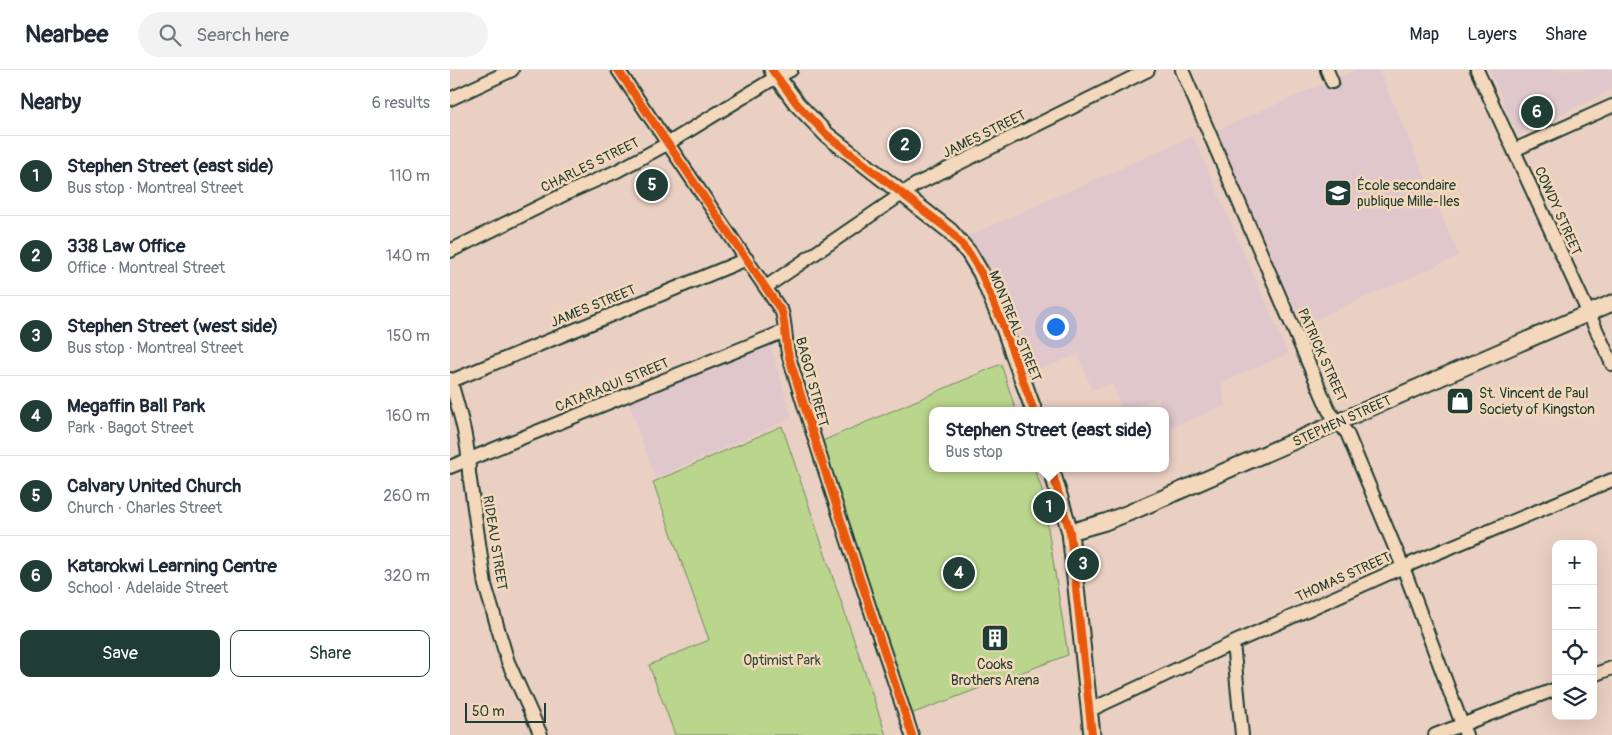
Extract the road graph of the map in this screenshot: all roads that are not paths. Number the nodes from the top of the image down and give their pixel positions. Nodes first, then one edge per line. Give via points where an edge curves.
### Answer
1 (512, 70) edge
2 (618, 70) edge
3 (1148, 70) edge
4 (1182, 70) edge
5 (1326, 70) edge
6 (1477, 70) edge
7 (780, 72) edge
8 (1332, 82) dead end
9 (450, 99) edge
10 (1612, 106) edge
11 (668, 144) junction
12 (1514, 150) junction
13 (903, 193) junction
14 (450, 250) edge
15 (746, 258) junction
16 (766, 287) junction
17 (1612, 303) edge
18 (1588, 313) junction
19 (785, 331) junction
20 (1612, 364) edge
21 (450, 380) edge
22 (1033, 407) edge
23 (1339, 422) junction
24 (469, 459) junction
25 (450, 467) edge
26 (1052, 472) edge
27 (1612, 480) edge
28 (1070, 532) junction
29 (1403, 567) junction
30 (1232, 643) junction
31 (1612, 668) edge
32 (1597, 674) edge
33 (1552, 691) edge
34 (1090, 710) junction
35 (1464, 730) edge
36 (540, 735) edge
37 (912, 735) edge
38 (1092, 735) edge
39 (1242, 735) edge
40 (1435, 735) edge

1 - 9 street
2 - 11 street, BAGOT STREET
3 - 13 street, JAMES STREET
4 - 23 street, PATRICK STREET via 1329,411
5 - 8 street
6 - 12 street, COWDY STREET
7 - 11 street, CHARLES STREET
7 - 13 main road, MONTREAL STREET via 797,104 827,135
10 - 12 street
11 - 14 street, CHARLES STREET
11 - 15 street, BAGOT STREET
12 - 18 street, COWDY STREET
13 - 16 street, JAMES STREET
13 - 22 main road, MONTREAL STREET via 950,231 977,266
15 - 16 street, BAGOT STREET
15 - 21 street, JAMES STREET
16 - 19 street, BAGOT STREET via 782,312
17 - 18 main road, STEPHEN STREET
18 - 20 street, COWDY STREET
18 - 23 main road, STEPHEN STREET
19 - 24 street, CATARAQUI STREET
19 - 37 street, BAGOT STREET via 788,353 836,510
21 - 24 street, RIDEAU STREET
23 - 28 main road, STEPHEN STREET via 1131,512
23 - 29 street, PATRICK STREET via 1348,433
24 - 25 street, CATARAQUI STREET
24 - 36 street, RIDEAU STREET via 485,585 508,662
26 - 28 main road
27 - 29 street, THOMAS STREET
28 - 34 main road
29 - 30 street, THOMAS STREET
29 - 35 street, PATRICK STREET
30 - 34 street, THOMAS STREET
30 - 39 street
31 - 32 street
33 - 35 street
34 - 38 main road
35 - 40 street

